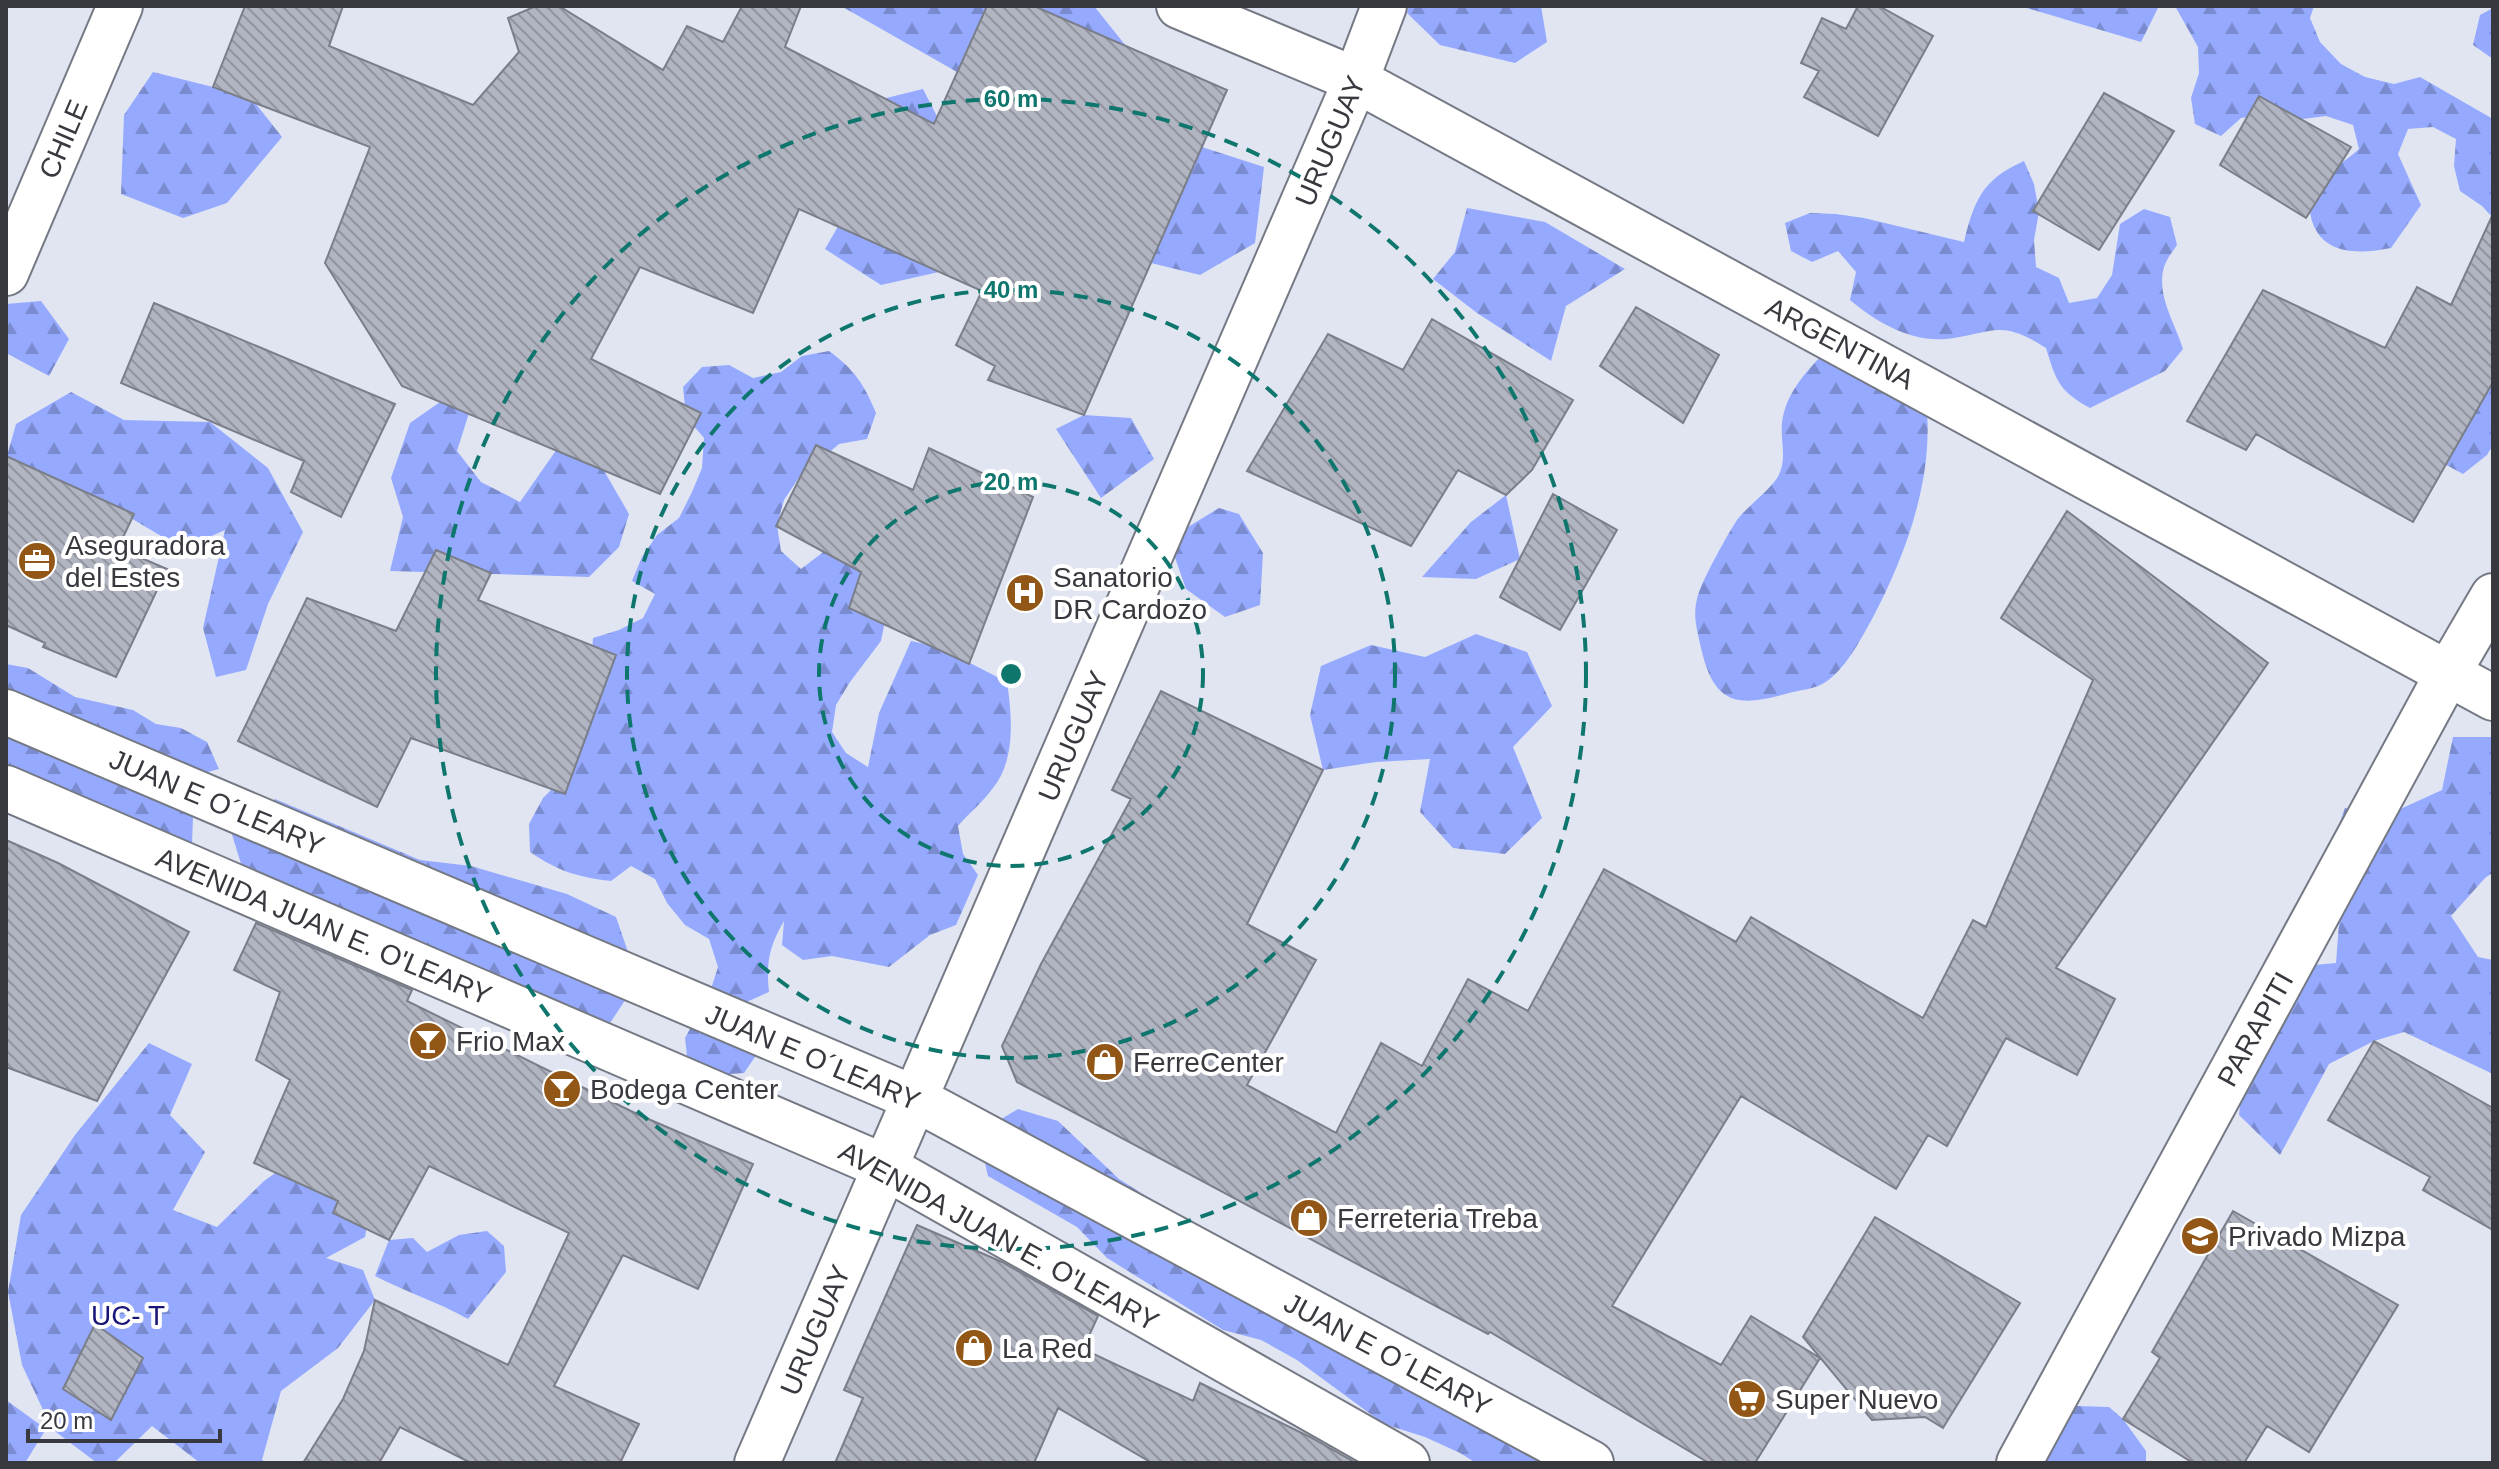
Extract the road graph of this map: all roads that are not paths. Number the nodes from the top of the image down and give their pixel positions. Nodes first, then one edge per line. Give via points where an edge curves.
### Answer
1 (120, 6) edge
2 (1179, 6) edge
3 (1384, 6) edge
4 (1356, 80) junction
5 (6, 273) edge
6 (2493, 596) edge
7 (2448, 673) junction
8 (2493, 698) edge
9 (6, 712) edge
10 (6, 788) edge
11 (916, 1099) junction
12 (885, 1167) junction
13 (2031, 1458) edge
14 (757, 1463) edge
15 (1407, 1463) edge
16 (1591, 1463) edge

1 - 5 street, CHILE
2 - 4 street, ARGENTINA
3 - 4 street, URUGUAY
4 - 7 street, ARGENTINA
4 - 11 street, URUGUAY
6 - 7 street, PARAPITI
7 - 8 street, ARGENTINA
7 - 13 street, PARAPITI
9 - 11 street, JUAN E O´LEARY
10 - 12 street, AVENIDA JUAN E. O'LEARY
11 - 12 street, URUGUAY
11 - 16 street, JUAN E O´LEARY
12 - 14 street, URUGUAY
12 - 15 street, AVENIDA JUAN E. O'LEARY

